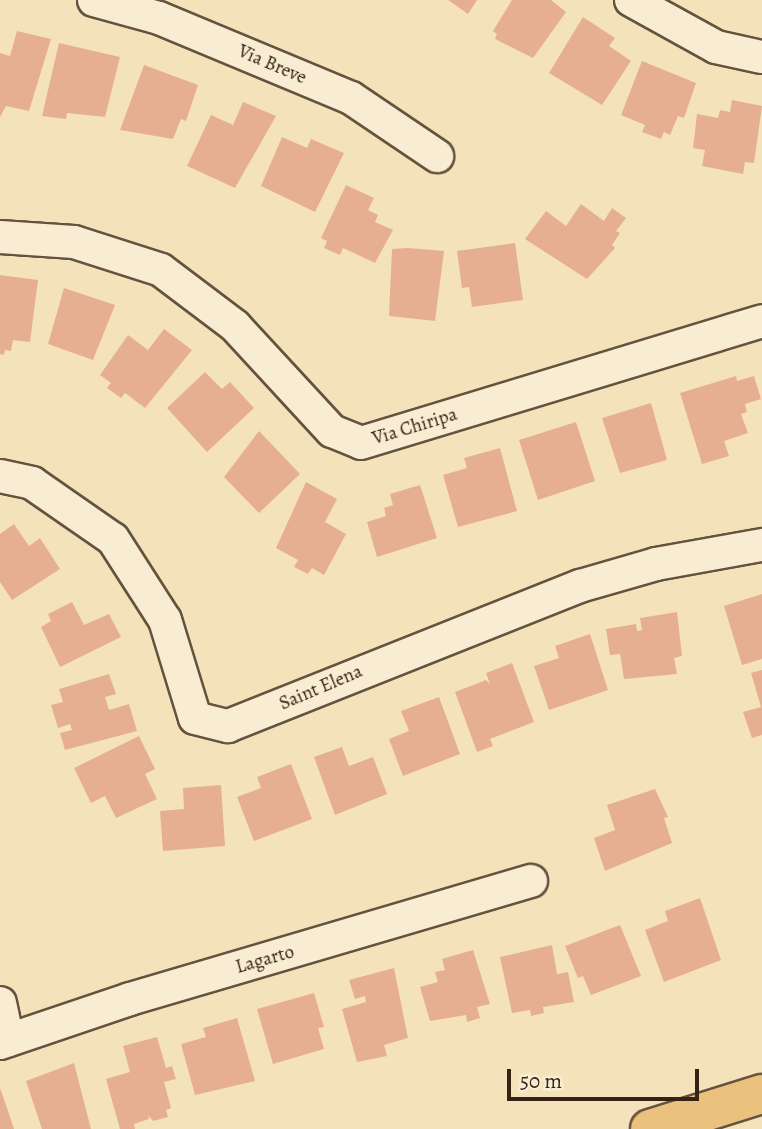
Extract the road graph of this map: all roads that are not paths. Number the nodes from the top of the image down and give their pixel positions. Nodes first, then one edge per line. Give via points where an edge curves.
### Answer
1 (94, 0) edge
2 (631, 0) edge
3 (762, 57) edge
4 (437, 156) dead end
5 (0, 237) edge
6 (762, 321) edge
7 (0, 476) edge
8 (762, 545) edge
9 (531, 881) dead end
10 (0, 1003) edge
11 (4, 1042) edge
12 (762, 1094) edge
13 (650, 1129) edge

1 - 4 street, Via Breve via 159,18 351,98
2 - 3 street via 716,47
5 - 6 street, Via Chiripa via 74,242 161,270 235,326 332,431 361,443
7 - 8 street, Saint Elena via 32,483 113,539 165,620 195,718 228,726 580,586 656,564
9 - 11 street, Lagarto via 130,999
10 - 11 street
12 - 13 main road

